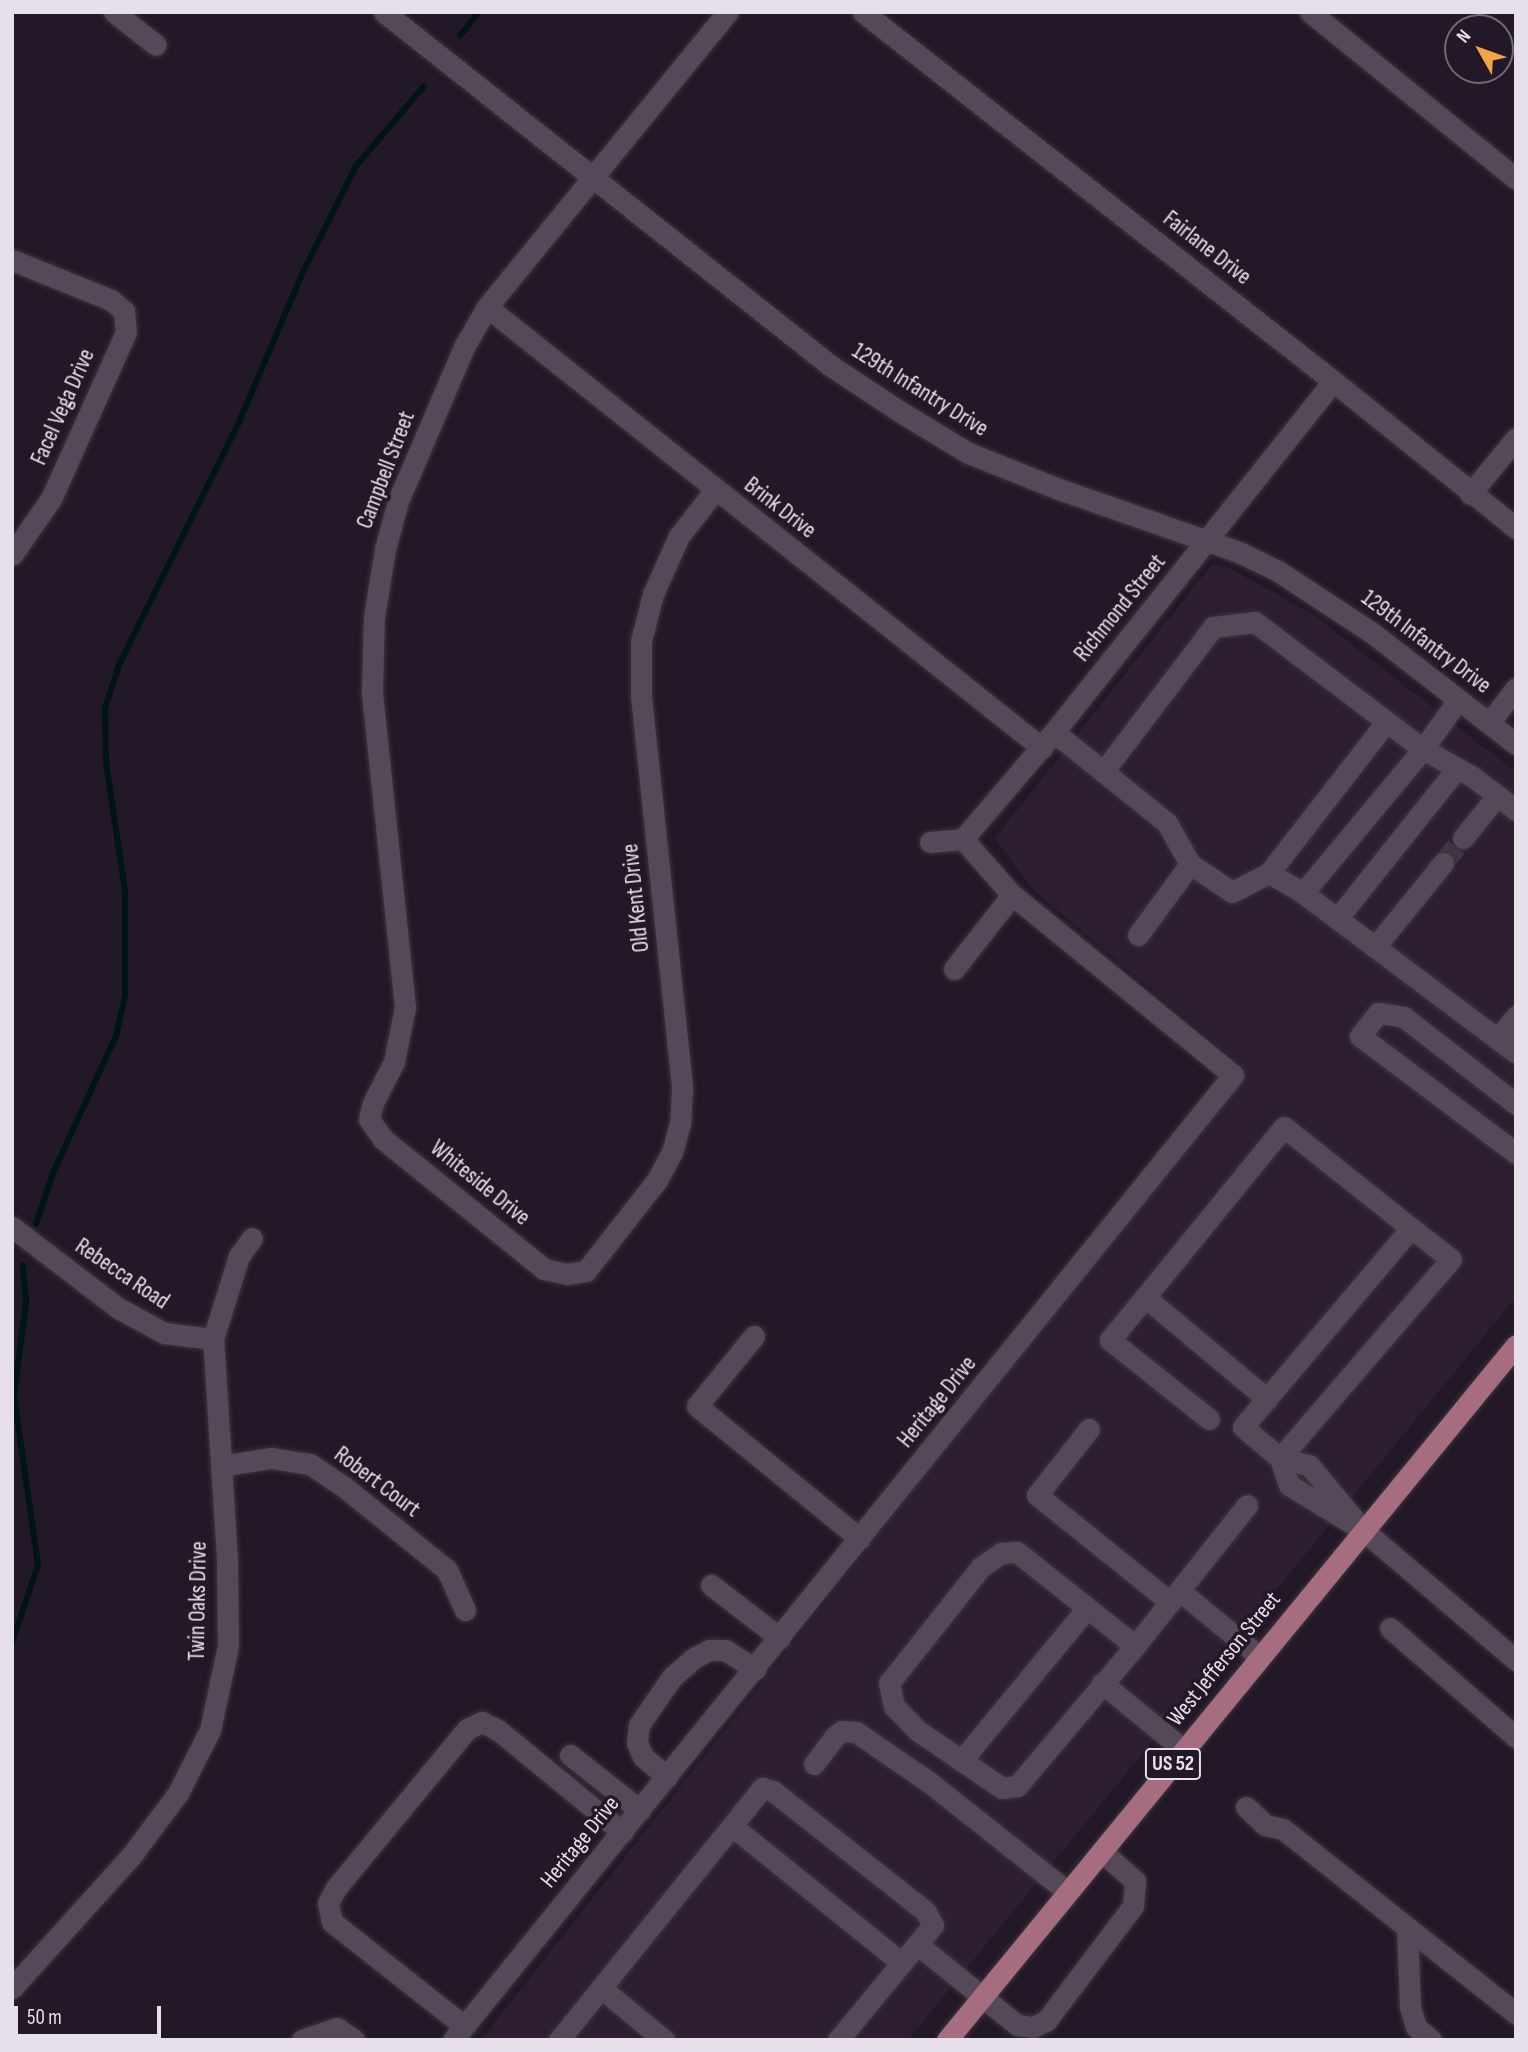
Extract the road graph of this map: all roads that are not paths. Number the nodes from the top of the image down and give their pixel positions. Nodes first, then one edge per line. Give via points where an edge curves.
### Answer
1 (114, 12) edge
2 (384, 12) edge
3 (728, 12) edge
4 (863, 12) edge
5 (1310, 12) edge
6 (156, 45) dead end
7 (593, 177) junction
8 (1516, 179) edge
9 (12, 260) edge
10 (487, 307) junction
11 (1333, 381) junction
12 (1516, 439) edge
13 (715, 490) junction
14 (1470, 494) junction
15 (1516, 528) edge
16 (1207, 541) junction
17 (12, 555) edge
18 (1516, 688) edge
19 (1458, 700) junction
20 (1387, 722) junction
21 (1489, 723) junction
22 (1048, 740) junction
23 (1516, 744) edge
24 (1423, 749) junction
25 (1457, 768) junction
26 (1103, 772) junction
27 (1497, 796) junction
28 (1516, 810) edge
29 (962, 838) junction
30 (1463, 838) tunnel mouth
31 (930, 842) dead end
32 (1443, 863) tunnel mouth
33 (1190, 864) junction
34 (1269, 873) junction
35 (1303, 893) junction
36 (1012, 895) junction
37 (1337, 919) junction
38 (1139, 935) dead end
39 (1375, 947) junction
40 (954, 969) dead end
41 (1516, 1016) edge
42 (1497, 1039) junction
43 (1516, 1053) edge
44 (1516, 1104) edge
45 (369, 1119) joint
46 (1516, 1153) edge
47 (12, 1227) edge
48 (1411, 1228) junction
49 (253, 1238) dead end
50 (567, 1274) joint
51 (1145, 1297) junction
52 (754, 1336) dead end
53 (213, 1339) junction
54 (1516, 1345) edge
55 (1267, 1399) junction
56 (1209, 1419) dead end
57 (1088, 1429) dead end
58 (1280, 1458) junction
59 (221, 1466) junction
60 (1247, 1506) dead end
61 (1363, 1530) junction
62 (860, 1539) junction
63 (711, 1585) dead end
64 (1175, 1596) junction
65 (1087, 1608) junction
66 (466, 1610) dead end
67 (1390, 1628) dead end
68 (780, 1638) junction
69 (1135, 1646) junction
70 (1260, 1657) junction
71 (1516, 1660) edge
72 (755, 1669) junction
73 (1102, 1683) junction
74 (1516, 1737) edge
75 (1184, 1750) junction
76 (570, 1755) dead end
77 (961, 1761) junction
78 (814, 1764) dead end
79 (667, 1777) junction
80 (1246, 1807) dead end
81 (640, 1810) junction
82 (732, 1826) junction
83 (622, 1832) junction
84 (1101, 1851) junction
85 (1068, 1892) junction
86 (1407, 1928) junction
87 (917, 1944) junction
88 (902, 1963) junction
89 (601, 1988) junction
90 (12, 1989) edge
91 (982, 1997) junction
92 (1516, 2014) edge
93 (459, 2033) edge
94 (302, 2040) edge
95 (354, 2040) edge
96 (559, 2040) edge
97 (664, 2040) edge
98 (838, 2040) edge
99 (947, 2040) edge
100 (1431, 2040) edge

1 - 6 street
2 - 7 street, 129th Infantry Drive
3 - 7 street, Campbell Street
4 - 11 street, Fairlane Drive
5 - 8 street
7 - 10 street, Campbell Street
7 - 16 street, 129th Infantry Drive via 831,366 968,453
9 - 17 street, Facel Vega Drive via 111,300 124,311 126,332 52,497
10 - 13 street, Brink Drive
10 - 45 street, Campbell Street via 464,347 398,500 374,617 372,692 405,1007 394,1062
11 - 14 street, Fairlane Drive
11 - 16 street, Richmond Street
12 - 14 street
13 - 22 street, Brink Drive
13 - 50 street, Old Kent Drive via 679,536 653,594 640,641 641,696 682,1089 680,1123 657,1180 586,1271
14 - 15 street, Fairlane Drive
16 - 19 street, 129th Infantry Drive via 1278,571 1325,599
16 - 22 street, Richmond Street
18 - 21 street
19 - 21 street, 129th Infantry Drive
19 - 24 street
20 - 24 street
20 - 26 street via 1255,622 1213,627
20 - 34 street
21 - 23 street, 129th Infantry Drive
22 - 26 street, Brink Drive
22 - 29 street, Richmond Street
24 - 25 street
24 - 35 street
25 - 27 street
25 - 37 street
26 - 33 street, Brink Drive via 1167,823
27 - 28 street
27 - 30 street
29 - 31 street
29 - 36 street, Heritage Drive
32 - 39 street
33 - 34 street via 1232,891
33 - 38 street
34 - 35 street
35 - 37 street
36 - 40 street
36 - 62 street, Heritage Drive via 1233,1075
37 - 39 street
39 - 42 street
41 - 42 street
42 - 43 street
44 - 46 street via 1404,1017 1378,1013 1360,1036
45 - 50 street, Whiteside Drive via 383,1139 544,1269
47 - 53 street, Rebecca Road via 118,1308 164,1333
48 - 51 street via 1284,1127
48 - 55 street
48 - 58 street via 1451,1259
49 - 53 street, Twin Oaks Drive via 239,1256
51 - 55 street
51 - 56 street via 1110,1340
52 - 62 street via 698,1406
53 - 59 street, Twin Oaks Drive
54 - 61 main road, West Jefferson Street / US 52
55 - 58 street via 1243,1427
57 - 64 street via 1037,1494
58 - 61 street via 1289,1485
59 - 66 street, Robert Court via 271,1458 310,1464 447,1570
59 - 90 street, Twin Oaks Drive via 228,1646 210,1730 178,1793 139,1845
60 - 64 street
61 - 70 main road, West Jefferson Street / US 52
61 - 71 street
62 - 68 street, Heritage Drive
63 - 68 street
64 - 69 street
64 - 70 street
65 - 69 street
65 - 77 street
65 - 77 street via 1017,1552 1002,1553 981,1567 889,1683 894,1706 917,1730
67 - 74 street
68 - 72 street, Heritage Drive
69 - 73 street
70 - 75 main road, West Jefferson Street / US 52
72 - 79 street, Heritage Drive
72 - 79 street via 725,1650 709,1650 672,1677 639,1725 637,1743 643,1757
73 - 75 street
73 - 77 street via 1017,1786 1002,1788
75 - 84 main road, West Jefferson Street / US 52
76 - 81 street
78 - 85 street via 834,1737 842,1731 856,1732 929,1782
79 - 81 street, Heritage Drive
80 - 86 street via 1265,1825 1283,1829
81 - 83 street, Heritage Drive
82 - 87 street via 762,1788 774,1791 926,1912 933,1925
82 - 88 street
82 - 89 street
83 - 93 street, Heritage Drive
83 - 93 street via 498,1730 482,1722 467,1729 336,1888 328,1903 332,1922
84 - 85 main road, West Jefferson Street / US 52
84 - 91 street via 1135,1881 1133,1906 1046,2021 1033,2027 1017,2025
85 - 91 main road, West Jefferson Street / US 52
86 - 92 street
86 - 100 street via 1409,2007 1416,2028
87 - 88 street
87 - 91 street
88 - 98 street
89 - 96 street
89 - 97 street
91 - 99 main road, West Jefferson Street / US 52
94 - 95 street via 337,2028

